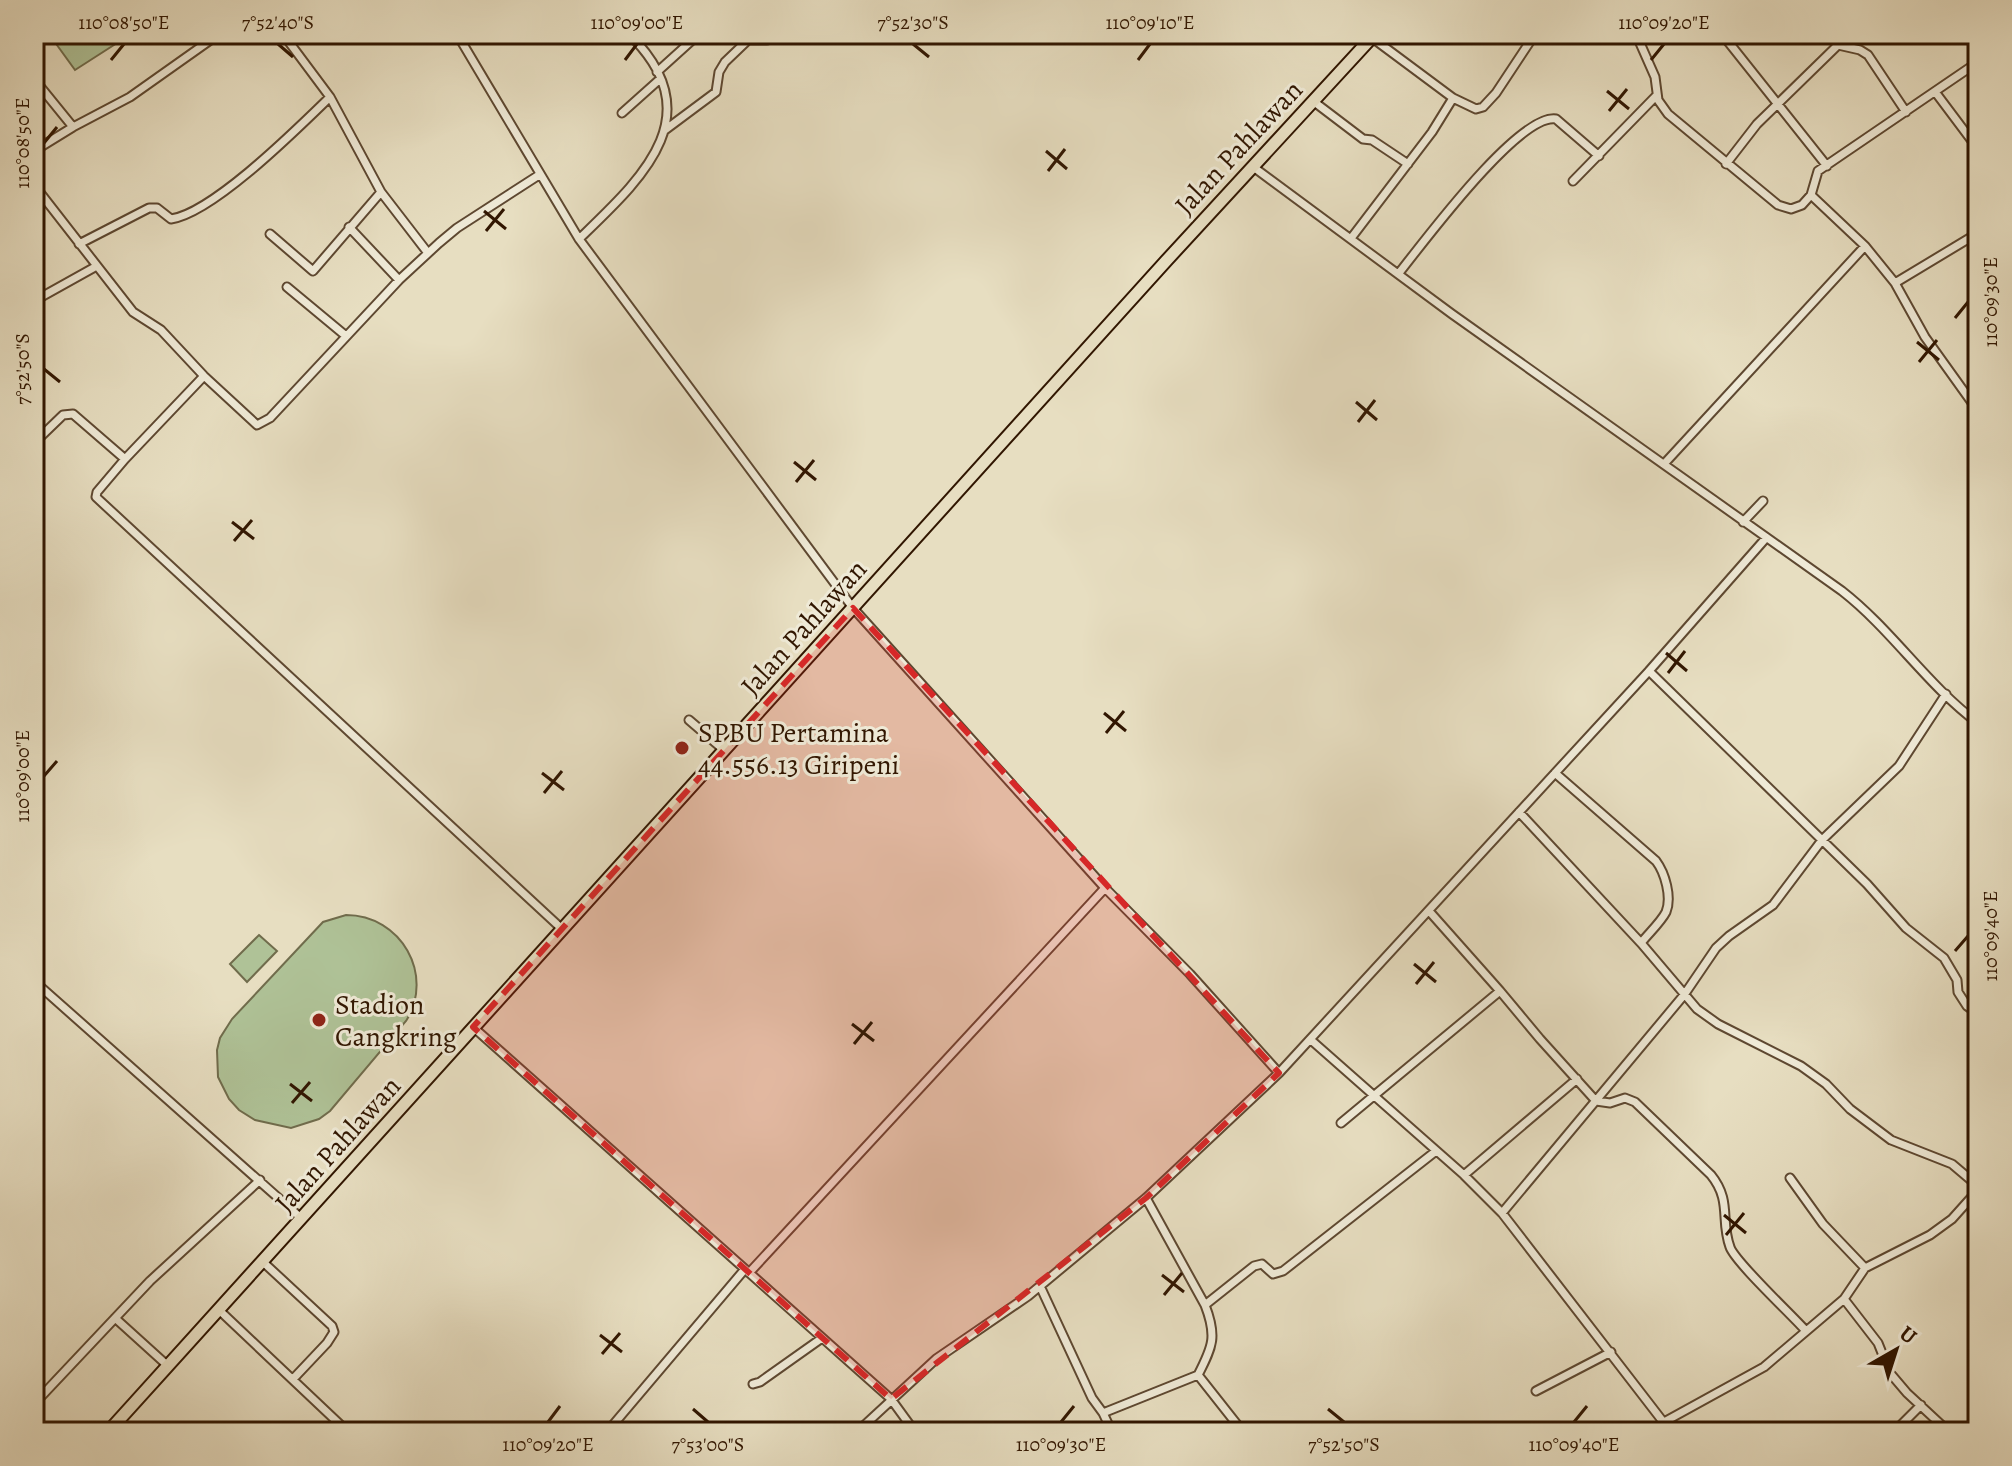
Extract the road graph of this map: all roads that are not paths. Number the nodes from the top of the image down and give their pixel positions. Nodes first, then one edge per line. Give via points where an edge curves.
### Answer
1 (219, 34) edge
2 (457, 34) edge
3 (629, 34) edge
4 (699, 34) edge
5 (773, 34) edge
6 (1535, 34) edge
7 (1636, 34) edge
8 (1722, 34) edge
9 (1829, 34) edge
10 (286, 35) edge
11 (1371, 35) edge
12 (756, 36) edge
13 (1838, 45) junction
14 (1978, 62) edge
15 (659, 75) junction
16 (34, 79) edge
17 (1936, 93) junction
18 (1657, 95) junction
19 (330, 97) junction
20 (1453, 98) junction
21 (1313, 101) junction
22 (1778, 104) junction
23 (1906, 112) junction
24 (622, 113) dead end
25 (73, 127) junction
26 (665, 130) junction
27 (1978, 149) edge
28 (34, 151) edge
29 (1599, 156) junction
30 (1408, 164) junction
31 (1726, 164) junction
32 (1252, 166) junction
33 (1827, 166) junction
34 (539, 175) junction
35 (1573, 181) dead end
36 (34, 185) edge
37 (381, 192) junction
38 (1811, 195) junction
39 (349, 227) junction
40 (1978, 233) edge
41 (270, 234) dead end
42 (1352, 237) junction
43 (579, 239) junction
44 (79, 244) junction
45 (1865, 246) junction
46 (428, 253) junction
47 (95, 267) junction
48 (1399, 273) junction
49 (399, 280) junction
50 (1895, 283) junction
51 (287, 287) dead end
52 (34, 301) edge
53 (346, 336) junction
54 (204, 376) junction
55 (1978, 411) edge
56 (34, 443) edge
57 (125, 459) junction
58 (1664, 464) junction
59 (1763, 501) dead end
60 (1743, 522) junction
61 (1766, 538) junction
62 (853, 608) junction
63 (1649, 671) junction
64 (1946, 694) junction
65 (689, 720) dead end
66 (1978, 723) edge
67 (724, 750) junction
68 (1555, 773) junction
69 (1519, 812) junction
70 (1822, 840) junction
71 (1105, 888) junction
72 (1429, 911) junction
73 (562, 929) junction
74 (1641, 943) junction
75 (34, 981) edge
76 (1500, 991) junction
77 (1684, 995) junction
78 (1978, 1014) edge
79 (473, 1027) junction
80 (1311, 1040) junction
81 (1279, 1073) junction
82 (1577, 1079) junction
83 (1372, 1096) junction
84 (1596, 1101) junction
85 (1341, 1123) dead end
86 (1436, 1151) junction
87 (1464, 1175) junction
88 (1790, 1178) dead end
89 (260, 1180) junction
90 (1978, 1188) edge
91 (1146, 1198) junction
92 (1502, 1213) junction
93 (301, 1218) junction
94 (263, 1262) junction
95 (1865, 1268) junction
96 (747, 1271) junction
97 (1040, 1286) junction
98 (1844, 1299) junction
99 (1205, 1305) junction
100 (219, 1310) junction
101 (115, 1318) junction
102 (1806, 1331) junction
103 (822, 1338) junction
104 (1611, 1352) junction
105 (168, 1366) junction
106 (1198, 1375) junction
107 (293, 1379) junction
108 (753, 1384) dead end
109 (1536, 1391) dead end
110 (891, 1399) junction
111 (34, 1404) edge
112 (1921, 1405) junction
113 (1103, 1413) junction
114 (1664, 1422) junction
115 (108, 1432) edge
116 (348, 1432) edge
117 (607, 1432) edge
118 (857, 1432) edge
119 (915, 1432) edge
120 (1112, 1432) edge
121 (1243, 1432) edge
122 (1650, 1432) edge
123 (1671, 1432) edge
124 (1894, 1432) edge
125 (1949, 1432) edge

1 - 25 street via 130,97
2 - 34 street
3 - 15 street
4 - 15 street
5 - 12 street via 767,40
6 - 20 street via 1483,107
7 - 18 street
8 - 22 street
9 - 13 street
10 - 19 street
11 - 20 street
11 - 21 main road, Jalan Pahlawan
12 - 26 street via 725,62 716,92
13 - 22 street
13 - 23 street via 1868,55
14 - 17 street
15 - 24 street
15 - 26 street
16 - 25 street
17 - 23 street
17 - 27 street
18 - 29 street
18 - 31 street via 1668,114
19 - 37 street
19 - 44 street via 207,203 171,219 149,208
20 - 30 street
21 - 30 street via 1363,139
21 - 32 main road, Jalan Pahlawan
22 - 31 street
22 - 33 street
23 - 33 street
25 - 28 street
26 - 43 street via 647,169
29 - 35 street
29 - 48 street via 1548,118 1485,167
30 - 42 street
31 - 38 street via 1785,209 1796,209
32 - 42 street
32 - 62 main road, Jalan Pahlawan
33 - 38 street via 1817,175
34 - 43 street
34 - 46 street
36 - 44 street
37 - 39 street
37 - 46 street
38 - 45 street
39 - 41 street via 313,271
39 - 49 street
40 - 50 street
42 - 48 street
43 - 62 street
44 - 47 street
45 - 50 street
45 - 58 street
46 - 49 street
47 - 52 street
47 - 54 street via 133,312 161,330
48 - 58 street
49 - 53 street
50 - 55 street via 1925,337
51 - 53 street
53 - 54 street via 261,425 252,423
54 - 57 street
56 - 57 street via 63,415 73,414
57 - 73 street via 97,492 102,505
58 - 60 street
59 - 60 street
60 - 61 street
61 - 63 street
61 - 64 street via 1863,607
62 - 67 main road, Jalan Pahlawan
62 - 71 street
63 - 68 street
63 - 70 street
64 - 66 street
64 - 70 street via 1899,766
65 - 67 street
67 - 73 main road, Jalan Pahlawan
68 - 69 street
68 - 74 street via 1664,871 1666,911
69 - 72 street
69 - 74 street
70 - 77 street via 1773,905 1716,948
70 - 78 street via 1906,928 1944,958 1958,992
71 - 81 street
71 - 96 street
72 - 76 street
72 - 80 street
73 - 79 main road, Jalan Pahlawan
74 - 77 street
75 - 89 street
76 - 82 street
76 - 83 street
77 - 84 street
77 - 90 street via 1718,1024 1814,1075 1891,1140 1952,1164
79 - 93 main road, Jalan Pahlawan
79 - 96 street
80 - 81 street
80 - 83 street
81 - 91 street
82 - 84 street
82 - 87 street
83 - 85 street
83 - 86 street
84 - 92 street
84 - 102 street via 1635,1102 1711,1175 1722,1191 1731,1250
86 - 87 street
86 - 99 street via 1283,1271 1273,1274 1262,1264 1254,1266
87 - 92 street
88 - 95 street via 1823,1224
89 - 93 street
89 - 101 street
90 - 95 street via 1930,1235
91 - 97 street
91 - 99 street
92 - 104 street
93 - 94 main road, Jalan Pahlawan
94 - 100 main road, Jalan Pahlawan
94 - 107 street via 334,1332
95 - 98 street
96 - 103 street
96 - 117 street
97 - 110 street via 936,1359
97 - 113 street
98 - 102 street
98 - 112 street via 1878,1343 1890,1373
99 - 106 street via 1213,1344
100 - 105 main road, Jalan Pahlawan
100 - 107 street
101 - 105 street
101 - 111 street
102 - 114 street via 1764,1367
103 - 108 street
103 - 110 street
104 - 109 street
104 - 114 street
105 - 115 main road, Jalan Pahlawan
106 - 113 street
106 - 121 street
107 - 116 street
110 - 118 street
110 - 119 street
112 - 124 street
112 - 125 street
113 - 120 street
114 - 122 street
114 - 123 street

